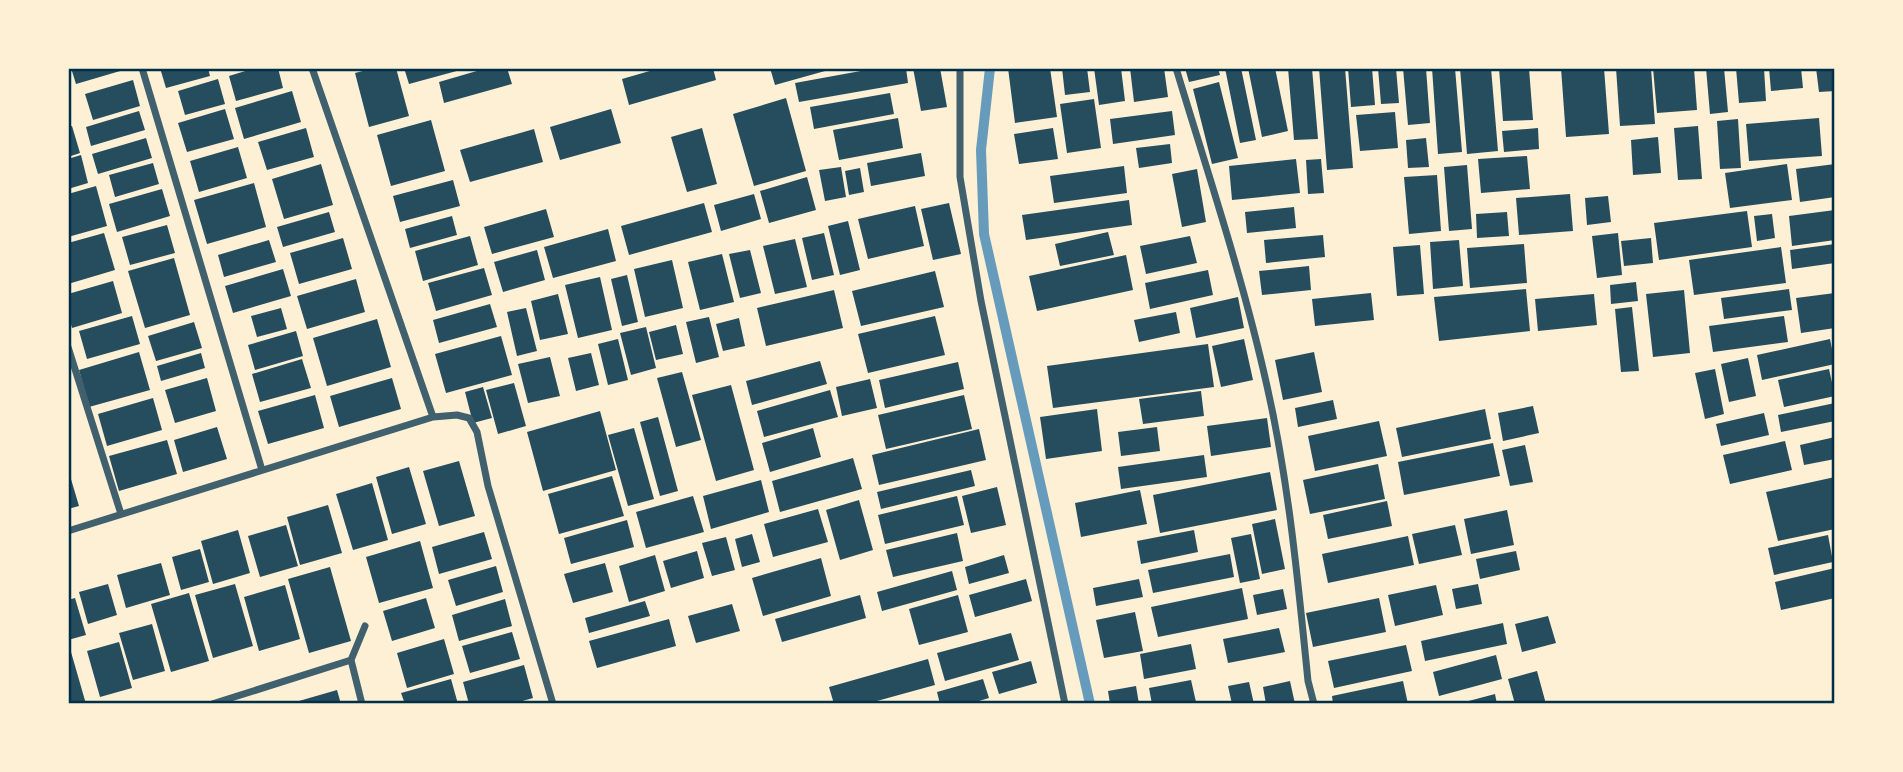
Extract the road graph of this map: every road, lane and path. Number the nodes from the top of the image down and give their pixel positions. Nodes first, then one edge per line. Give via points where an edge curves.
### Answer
1 (142, 68) edge
2 (312, 68) edge
3 (960, 68) edge
4 (1176, 68) edge
5 (68, 348) edge
6 (433, 417) junction
7 (262, 470) junction
8 (121, 514) junction
9 (68, 531) edge
10 (365, 626) dead end
11 (351, 660) junction
12 (212, 704) edge
13 (362, 704) edge
14 (554, 704) edge
15 (1065, 704) edge
16 (1314, 704) edge

1 - 7 street
2 - 6 street
3 - 15 street via 961,177 979,289
4 - 16 street via 1267,385 1287,487
5 - 8 street
6 - 7 street
6 - 14 street via 469,418 477,432 488,486
7 - 8 street
8 - 9 street
10 - 11 street
11 - 12 street
11 - 13 street

